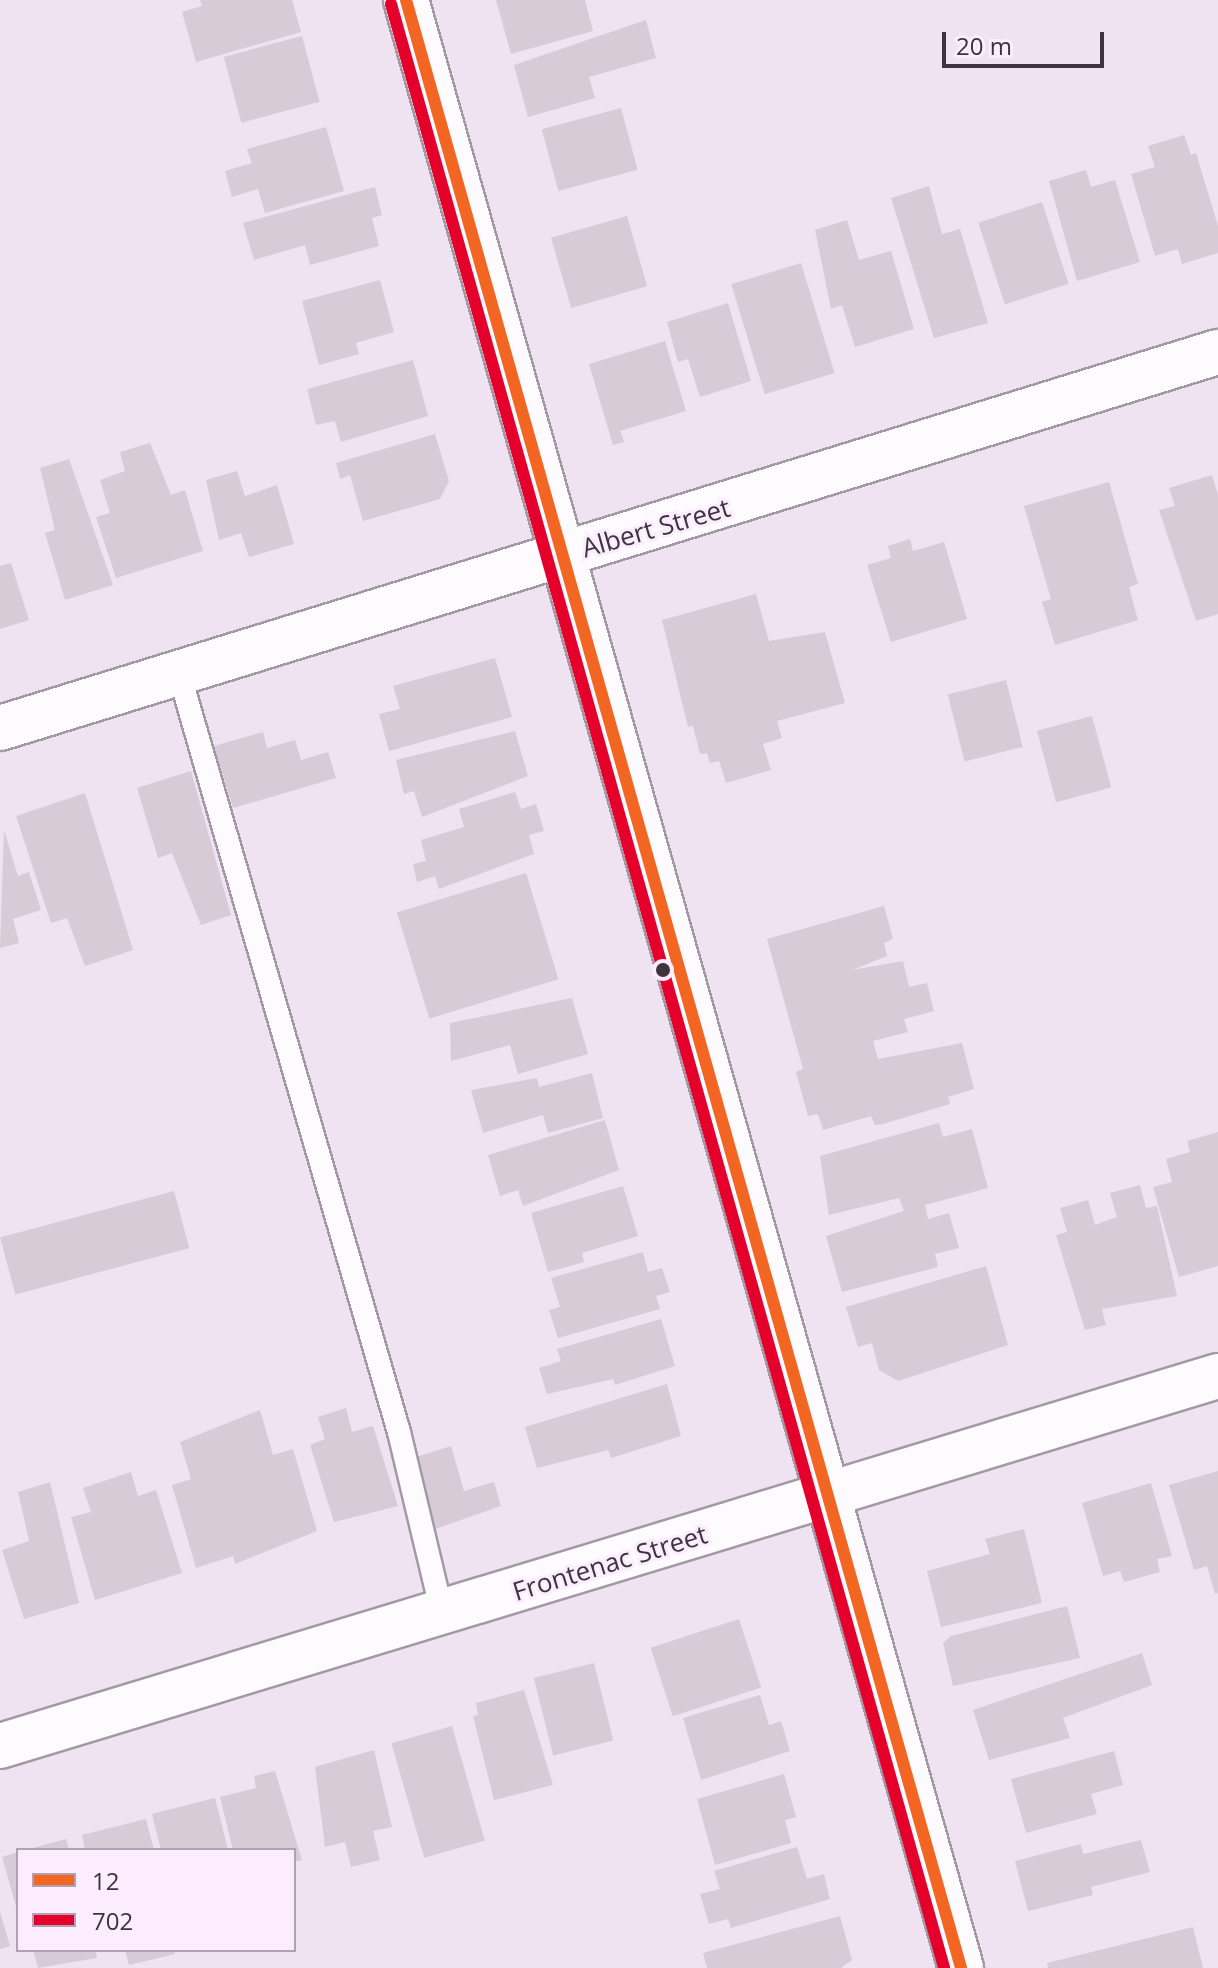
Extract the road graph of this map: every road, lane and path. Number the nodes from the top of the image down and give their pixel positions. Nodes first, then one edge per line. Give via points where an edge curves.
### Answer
1 (406, 0) edge
2 (1218, 352) edge
3 (563, 555) junction
4 (179, 673) junction
5 (0, 728) edge
6 (1218, 1376) edge
7 (827, 1497) junction
8 (442, 1613) junction
9 (0, 1746) edge
10 (961, 1968) edge

1 - 3 street
2 - 3 street, Albert Street
3 - 4 street, Albert Street
3 - 7 street
4 - 5 street, Albert Street
4 - 8 lane via 399,1432
6 - 7 street, Frontenac Street
7 - 8 street, Frontenac Street
7 - 10 street
8 - 9 street, Frontenac Street

